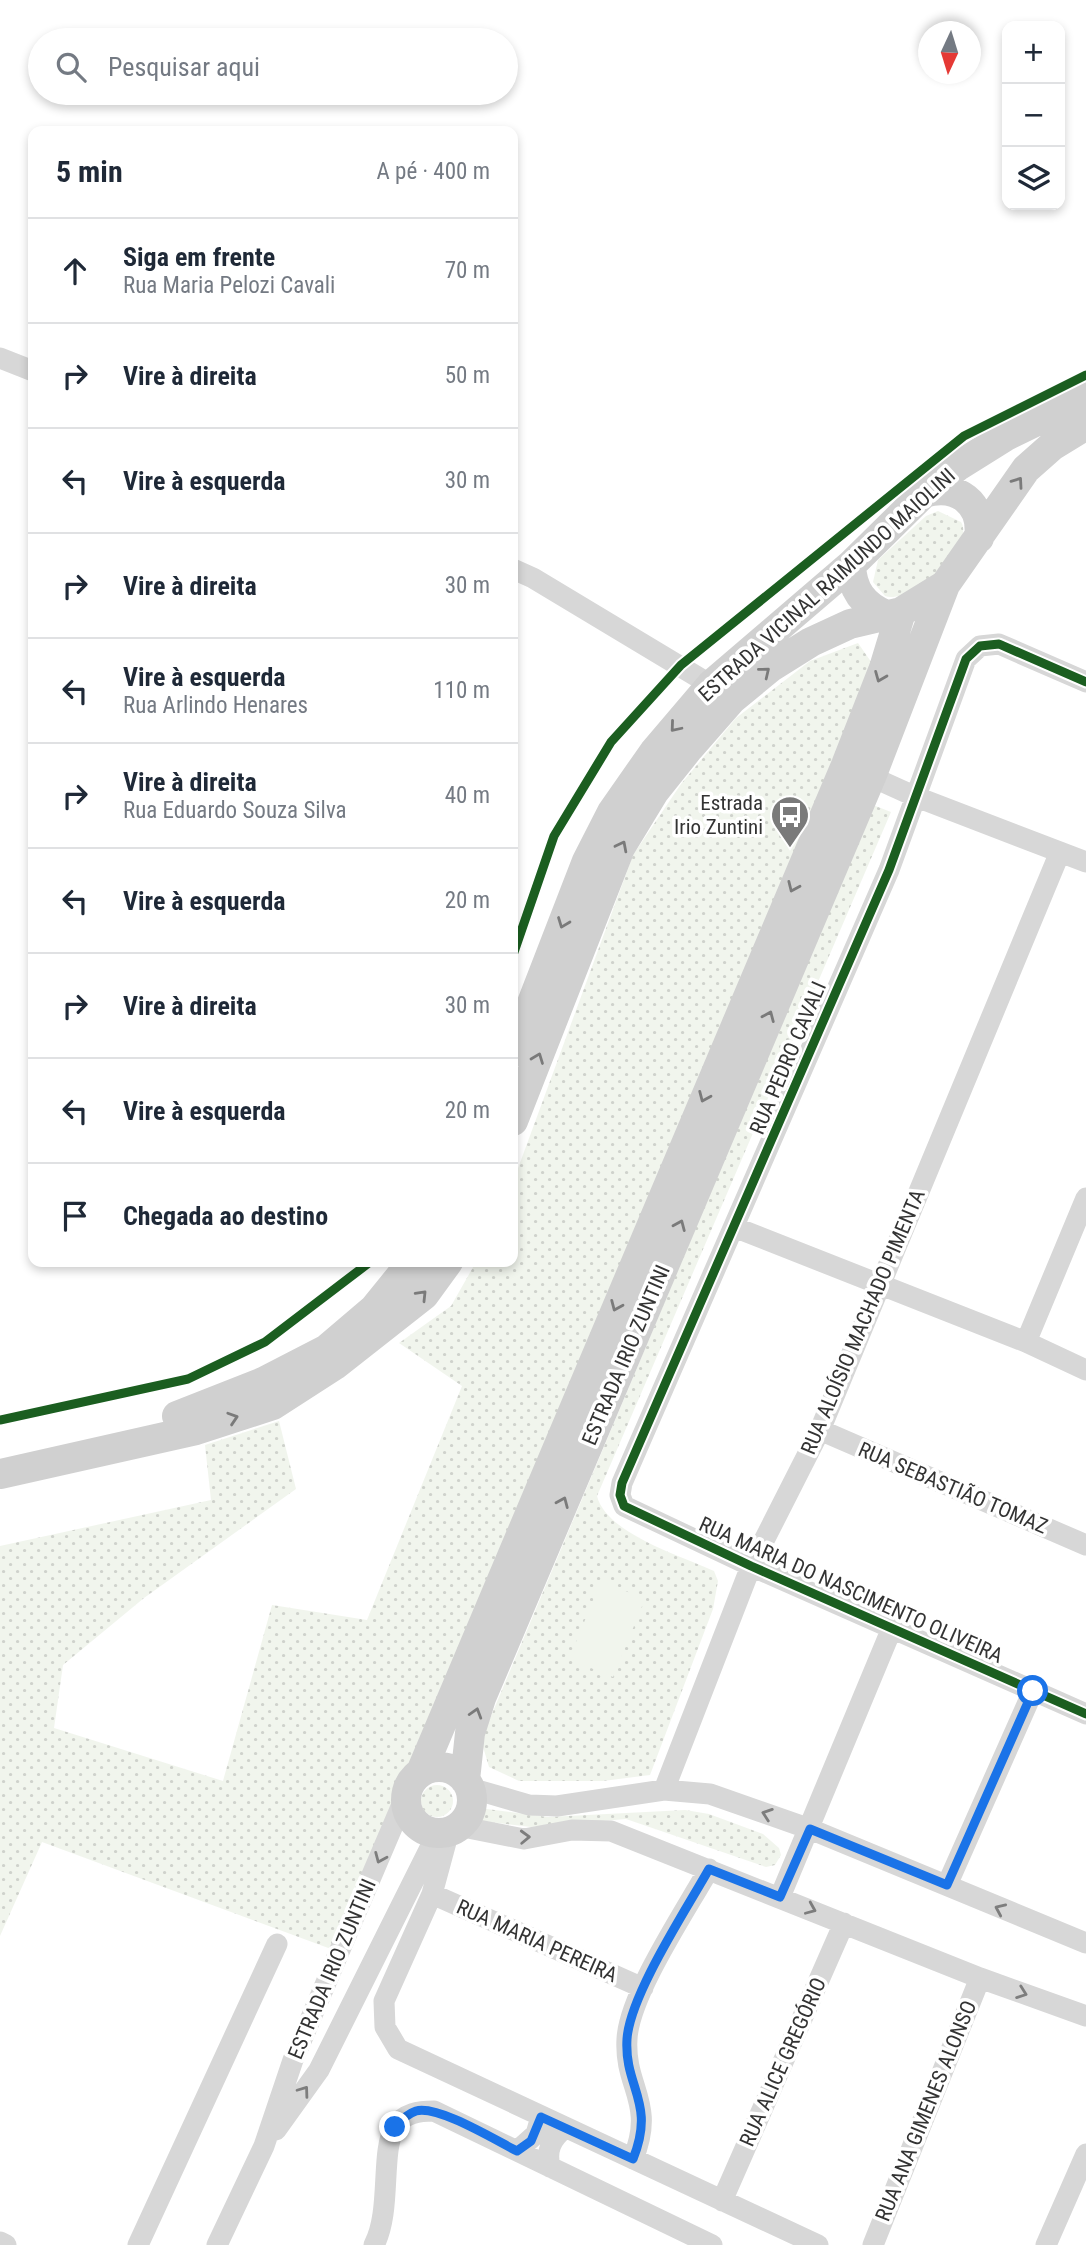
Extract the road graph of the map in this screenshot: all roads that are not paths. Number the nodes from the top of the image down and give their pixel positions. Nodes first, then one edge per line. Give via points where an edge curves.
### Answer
1 (0, 358) edge
2 (28, 370) edge
3 (1086, 397) edge
4 (1086, 425) edge
5 (924, 493) junction
6 (979, 538) junction
7 (851, 565) junction
8 (518, 571) edge
9 (945, 585) junction
10 (893, 613) junction
11 (1086, 682) edge
12 (711, 685) junction
13 (859, 771) junction
14 (914, 796) junction
15 (1060, 852) junction
16 (1086, 862) edge
17 (518, 1039) edge
18 (518, 1108) edge
19 (1085, 1201) edge
20 (734, 1227) junction
21 (408, 1267) edge
22 (444, 1267) edge
23 (880, 1285) junction
24 (1026, 1342) junction
25 (1086, 1370) edge
26 (820, 1430) junction
27 (0, 1454) edge
28 (0, 1474) edge
29 (622, 1483) joint
30 (1086, 1545) edge
31 (751, 1566) junction
32 (892, 1628) junction
33 (1033, 1691) junction
34 (1086, 1714) edge
35 (414, 1784) junction
36 (468, 1784) junction
37 (664, 1790) junction
38 (810, 1829) junction
39 (449, 1830) junction
40 (709, 1869) junction
41 (947, 1885) junction
42 (432, 1895) junction
43 (780, 1897) junction
44 (844, 1923) junction
45 (1086, 1943) edge
46 (277, 1944) dead end
47 (980, 1978) junction
48 (643, 1988) junction
49 (1086, 2016) edge
50 (541, 2117) junction
51 (565, 2128) junction
52 (264, 2146) junction
53 (517, 2151) junction
54 (1086, 2154) edge
55 (633, 2159) junction
56 (550, 2167) junction
57 (722, 2200) junction
58 (0, 2242) edge
59 (6, 2245) edge
60 (138, 2245) edge
61 (217, 2245) edge
62 (374, 2245) edge
63 (710, 2245) edge
64 (818, 2245) edge
65 (873, 2245) edge
66 (1046, 2245) edge

1 - 2 street
3 - 5 main road, ESTRADA VICINAL RAIMUNDO MAIOLINI via 1006,436
6 -> 4 main road via 1026,469
5 - 6 main road via 949,490 971,502 978,513
5 - 7 main road, ESTRADA VICINAL RAIMUNDO MAIOLINI
6 - 9 main road
7 - 10 main road via 863,601
7 - 12 main road, ESTRADA VICINAL RAIMUNDO MAIOLINI
8 - 12 street
9 - 10 main road, ESTRADA VICINAL RAIMUNDO MAIOLINI
9 - 13 main road, ESTRADA IRIO ZUNTINI
10 -> 13 main road, ESTRADA IRIO ZUNTINI
18 -> 10 main road, ESTRADA VICINAL RAIMUNDO MAIOLINI via 620,848 654,792 731,700 771,667 850,624
11 - 14 street, RUA PEDRO CAVALI via 1004,645 980,646 966,659
12 -> 17 main road, ESTRADA VICINAL RAIMUNDO MAIOLINI via 654,752 612,812 587,861
13 - 14 street
13 -> 35 main road, ESTRADA IRIO ZUNTINI
36 -> 13 main road, ESTRADA IRIO ZUNTINI via 470,1733 481,1698
14 - 15 street
14 - 20 street, RUA PEDRO CAVALI via 889,870
15 - 16 street
15 - 23 street, RUA ALOÍSIO MACHADO PIMENTA
19 - 24 street
20 - 23 street
20 - 29 street, RUA PEDRO CAVALI
21 - 27 main road via 374,1309 327,1349 263,1382 183,1415
28 -> 22 main road via 196,1430 273,1405 424,1295
23 - 24 street
23 - 26 street, RUA ALOÍSIO MACHADO PIMENTA
24 - 25 street
26 - 30 street, RUA SEBASTIÃO TOMAZ
26 - 31 street, RUA ALOÍSIO MACHADO PIMENTA
29 - 31 street, RUA MARIA DO NASCIMENTO OLIVEIRA via 624,1506
31 - 32 street, RUA MARIA DO NASCIMENTO OLIVEIRA
31 - 37 street, RUA ALOÍSIO MACHADO PIMENTA
32 - 33 street, RUA MARIA DO NASCIMENTO OLIVEIRA
32 - 38 street
33 - 34 street, RUA MARIA DO NASCIMENTO OLIVEIRA
33 - 41 street
35 - 36 main road via 430,1768 449,1768
35 - 39 main road via 411,1816 427,1830
35 -> 52 street, ESTRADA IRIO ZUNTINI via 293,2060
36 - 37 street via 529,1805 557,1806
36 - 39 main road via 471,1809
38 -> 37 street via 710,1794
38 - 41 street
38 - 43 street
39 -> 40 street via 524,1839 572,1829 611,1831
39 - 42 street
52 -> 39 street, ESTRADA IRIO ZUNTINI via 319,2070
40 - 43 street
40 - 48 street
45 -> 41 street
42 - 48 street, RUA MARIA PEREIRA
42 - 50 street via 387,1993 385,2027 405,2054
43 -> 44 street
44 - 47 street
44 - 57 street, RUA ALICE GREGÓRIO
46 - 60 street
47 -> 49 street
47 - 65 street, RUA ANA GIMENES ALONSO
48 - 55 street via 632,2012 627,2041 642,2114
50 - 51 street
50 - 53 street via 531,2141
51 - 55 street
51 - 56 street via 552,2140
52 - 61 street, ESTRADA IRIO ZUNTINI
53 - 56 street
53 - 62 street via 433,2111 418,2110 405,2116 395,2127 390,2144 385,2204
54 - 66 street
55 - 57 street
56 - 63 street
57 - 64 street
58 - 59 street

